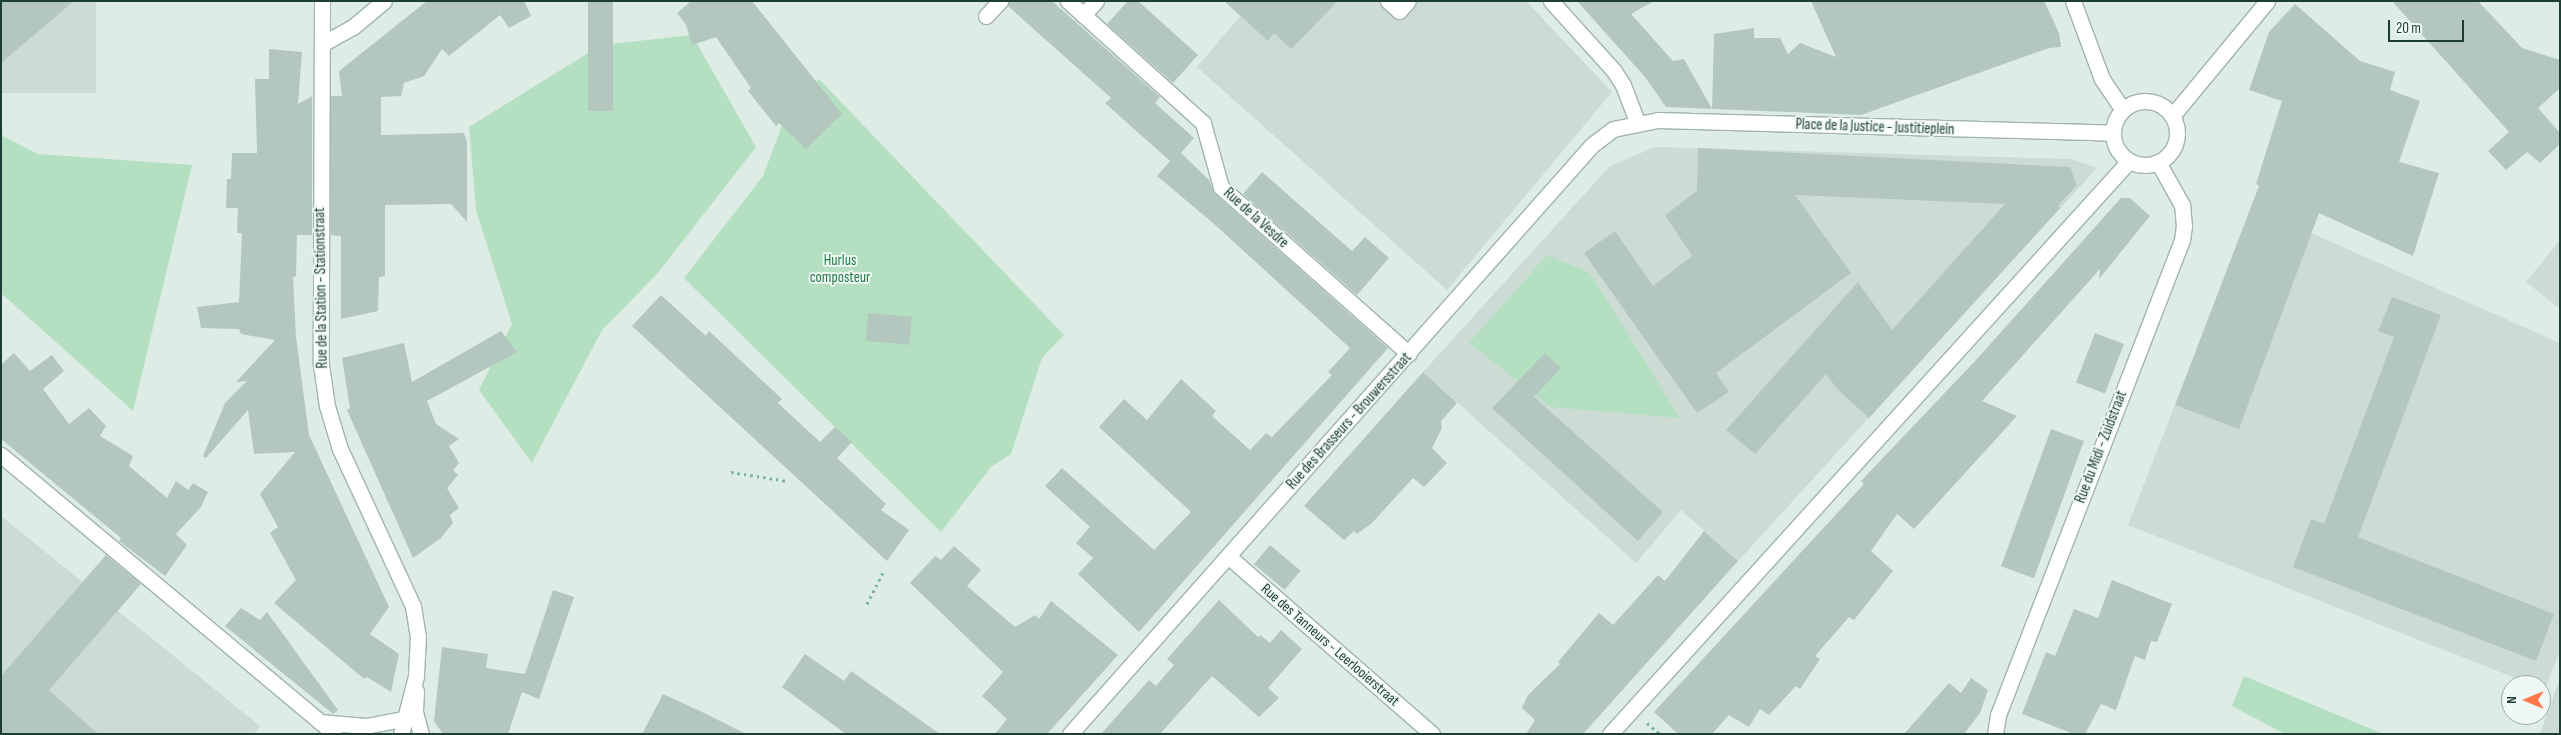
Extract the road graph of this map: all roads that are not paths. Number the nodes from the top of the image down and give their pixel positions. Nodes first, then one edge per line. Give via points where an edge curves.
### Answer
1 (322, 1) edge
2 (384, 1) edge
3 (1000, 1) edge
4 (1068, 1) edge
5 (1096, 1) edge
6 (1388, 1) edge
7 (1408, 1) edge
8 (1552, 1) edge
9 (2073, 1) edge
10 (2267, 1) edge
11 (1083, 15) junction
12 (986, 16) dead end
13 (322, 44) junction
14 (2123, 110) junction
15 (2172, 116) junction
16 (1637, 122) junction
17 (2113, 133) junction
18 (2129, 161) junction
19 (2158, 162) junction
20 (1409, 354) junction
21 (1, 455) edge
22 (1228, 556) junction
23 (416, 676) junction
24 (320, 722) junction
25 (402, 726) edge
26 (335, 734) edge
27 (422, 734) edge
28 (1070, 734) edge
29 (1432, 734) edge
30 (1610, 734) edge
31 (1995, 734) edge

1 - 13 street, Rue de la Station - Stationstraat
2 - 13 street via 353,27
3 - 12 street
4 - 11 street, Rue de la Vesdre
5 - 11 street
6 - 7 street via 1399,10
8 - 16 street via 1624,85
9 - 14 street via 2102,79
10 - 15 street
11 - 20 street, Rue de la Vesdre via 1203,123 1221,187
13 - 23 street, Rue de la Station - Stationstraat via 320,333 323,384 340,449 413,606 418,636
14 - 15 street via 2140,102 2152,102
14 - 17 street via 2115,120
15 - 19 street via 2177,131 2175,142 2171,152
16 - 17 street, Place de la Justice - Justitieplein
16 - 20 street, Rue des Brasseurs - Brouwersstraat via 1612,129 1592,145
17 - 18 street via 2115,146
18 - 19 street via 2147,165
18 - 30 street
19 - 31 street, Rue du Midi - Zuidstraat via 2182,205 2182,240 1998,715
20 - 22 street, Rue des Brasseurs - Brouwersstraat
21 - 24 street
22 - 28 street, Rue des Brasseurs - Brouwersstraat
22 - 29 street, Rue des Tanneurs - Leerlooierstraat
23 - 25 street, Rue de la Station - Stationstraat
23 - 27 street via 415,712
24 - 25 street
24 - 26 street

